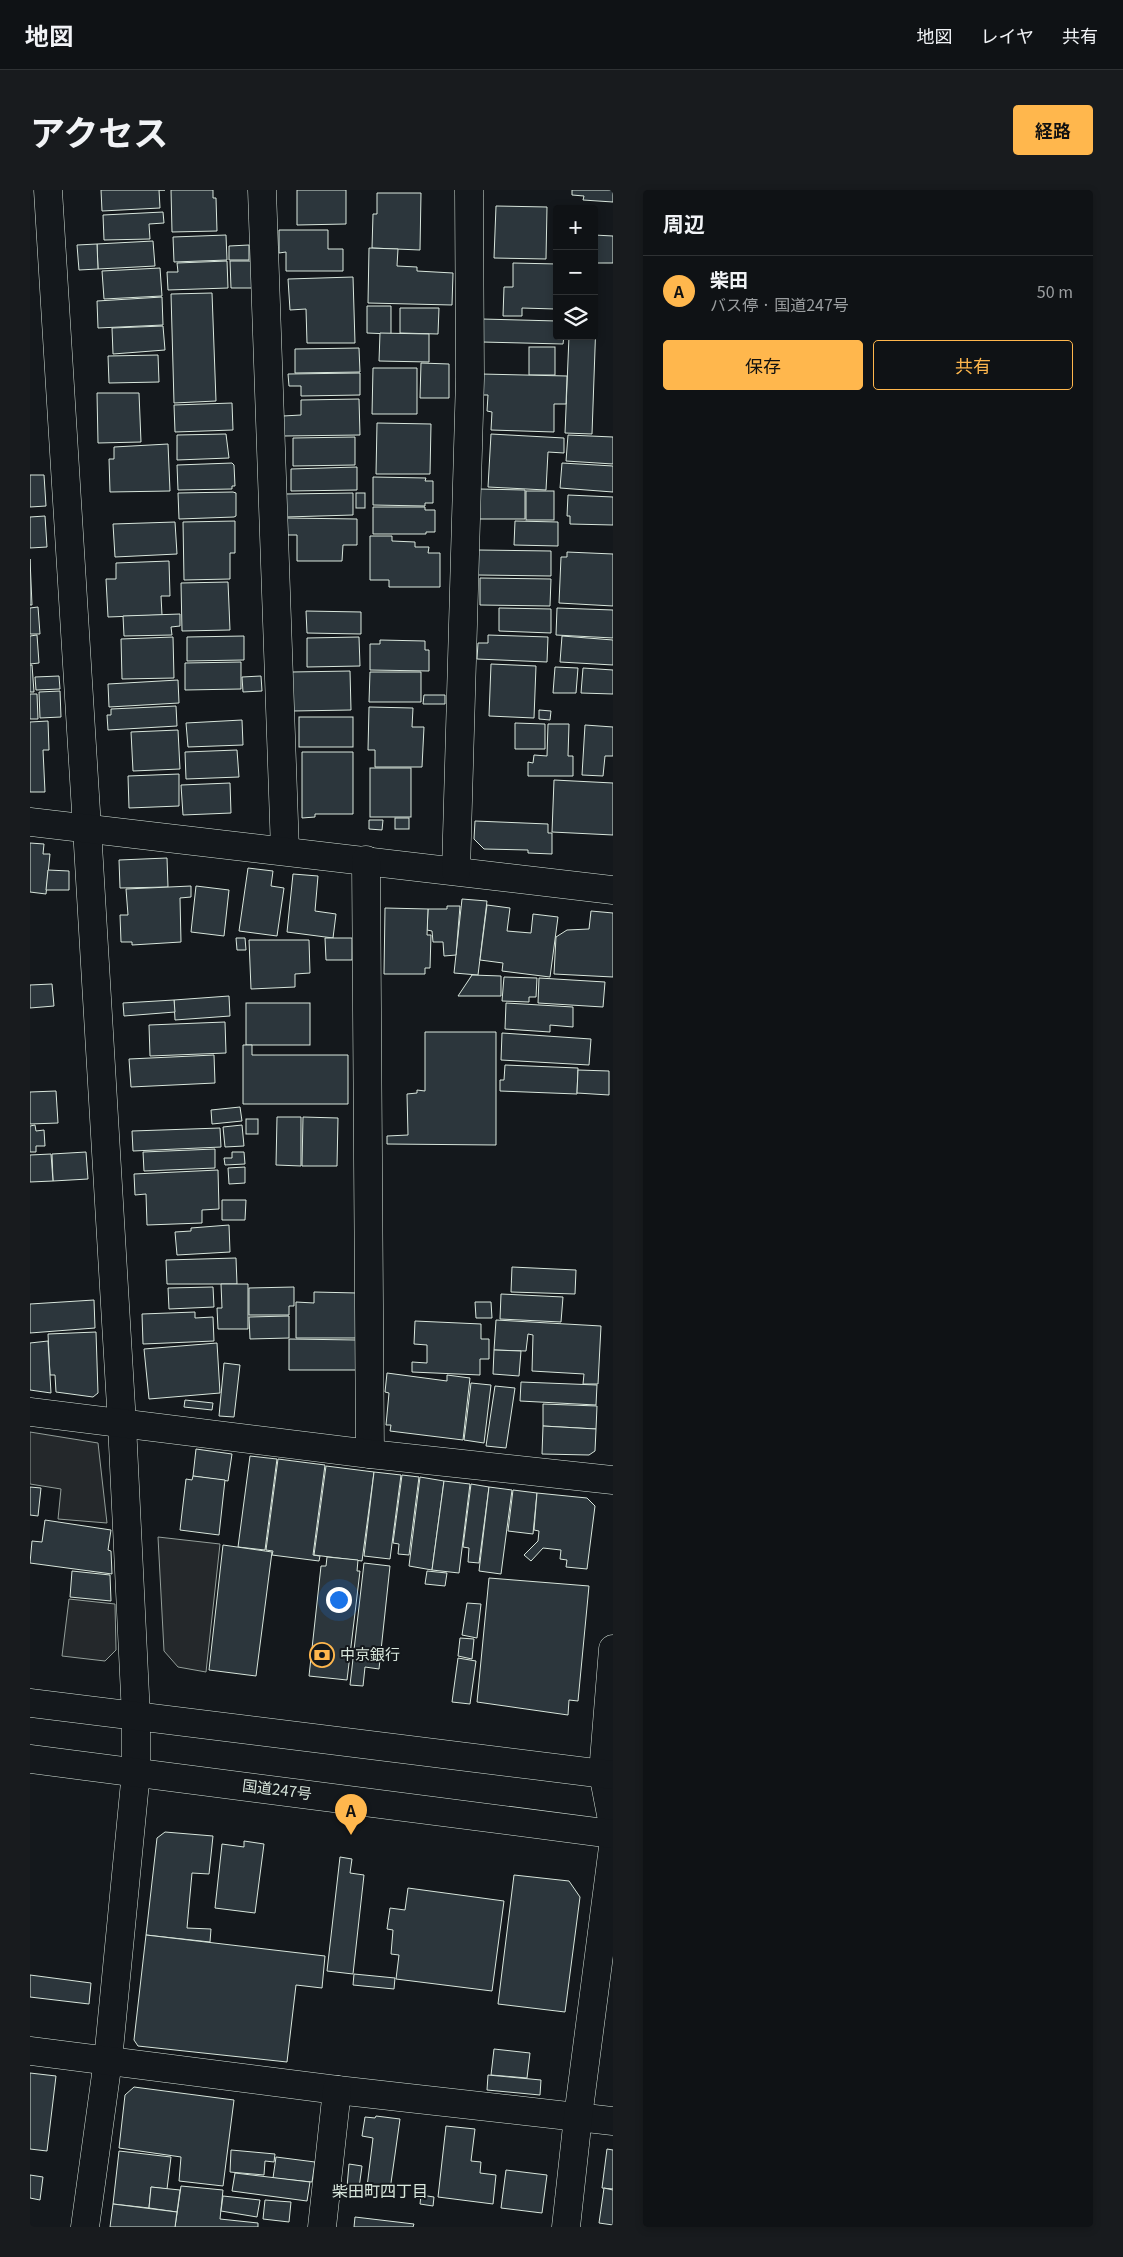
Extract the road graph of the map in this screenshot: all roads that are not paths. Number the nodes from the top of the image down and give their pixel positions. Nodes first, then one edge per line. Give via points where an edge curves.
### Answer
1 (48, 190) edge
2 (262, 190) edge
3 (469, 190) edge
4 (30, 822) edge
5 (88, 828) junction
6 (285, 851) junction
7 (366, 860) junction
8 (456, 871) junction
9 (613, 890) edge
10 (30, 1412) edge
11 (122, 1424) junction
12 (370, 1454) junction
13 (613, 1480) edge
14 (613, 1649) edge
15 (30, 1703) edge
16 (136, 1716) junction
17 (30, 1759) edge
18 (136, 1772) junction
19 (608, 1774) edge
20 (613, 1825) edge
21 (613, 1834) edge
22 (613, 1848) edge
23 (30, 2051) edge
24 (108, 2060) junction
25 (337, 2090) junction
26 (578, 2117) junction
27 (613, 2120) edge
28 (85, 2227) edge
29 (322, 2227) edge
30 (566, 2227) edge

1 - 5 main road
2 - 6 main road
3 - 8 main road via 470,378
4 - 5 main road
5 - 6 main road
5 - 11 main road
6 - 7 main road
7 - 8 main road
7 - 12 main road
8 - 9 main road
10 - 11 main road
11 - 12 main road
11 - 16 main road
12 - 13 main road
14 - 19 main road
15 - 16 main road
16 - 18 main road
16 - 19 main road
17 - 18 main road, 国道247号
18 - 21 main road, 国道247号
18 - 24 main road
19 - 20 main road
22 - 26 main road
23 - 24 main road
24 - 25 main road
24 - 28 main road
25 - 26 main road
25 - 29 main road
26 - 27 main road
26 - 30 main road

